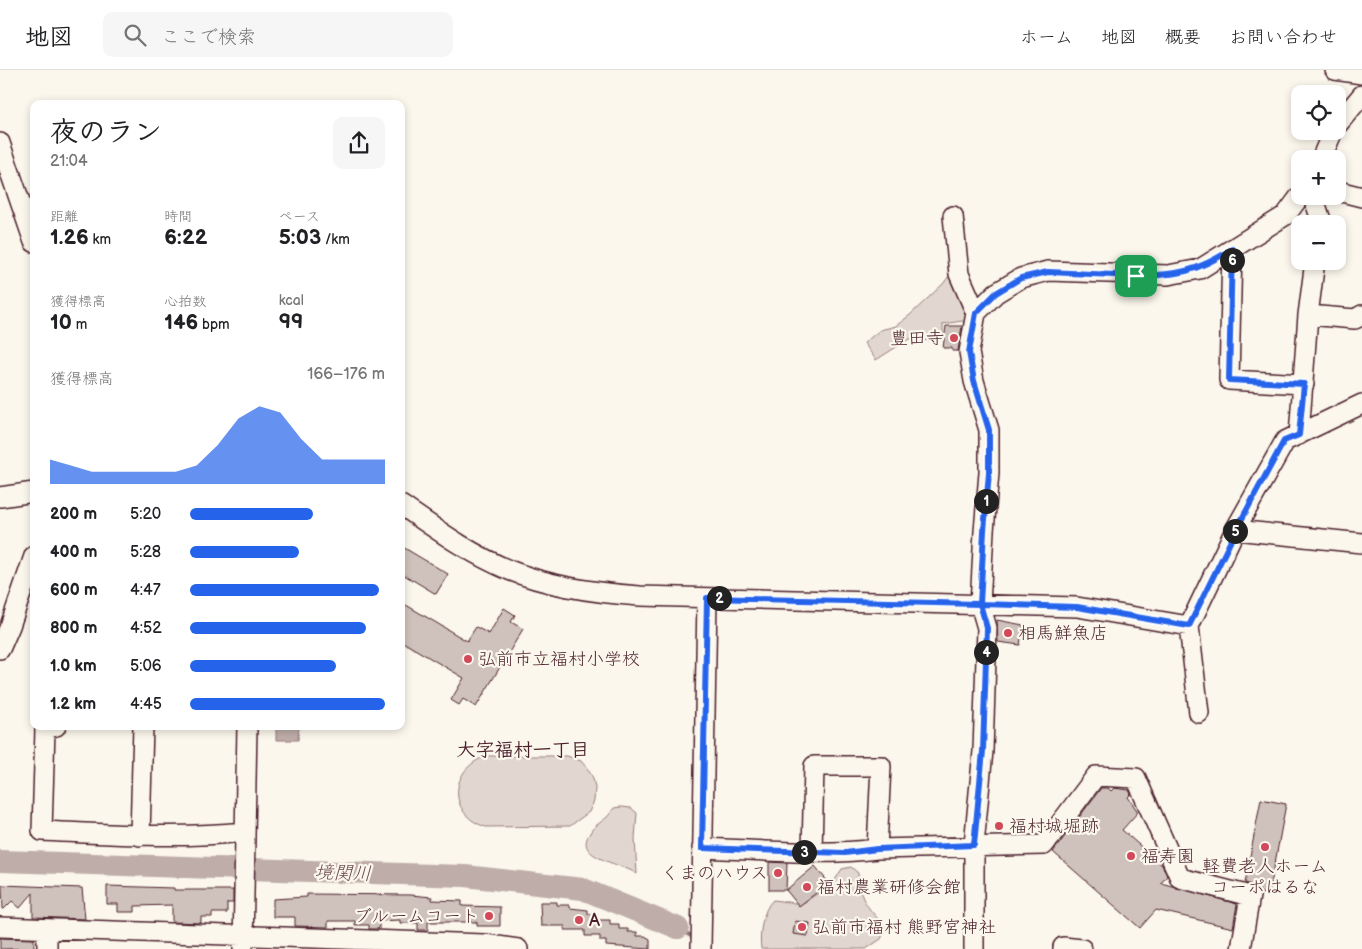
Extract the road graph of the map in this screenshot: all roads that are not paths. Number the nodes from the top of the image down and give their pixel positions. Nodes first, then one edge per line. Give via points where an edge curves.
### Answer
1 (1335, 70) edge
2 (1362, 74) edge
3 (1362, 95) edge
4 (1346, 114) edge
5 (0, 143) edge
6 (5, 175) edge
7 (1346, 193) edge
8 (1362, 198) edge
9 (1293, 205) edge
10 (954, 216) dead end
11 (30, 233) edge
12 (1232, 249) junction
13 (1314, 270) edge
14 (976, 313) junction
15 (1308, 315) junction
16 (1362, 316) edge
17 (1304, 384) junction
18 (1362, 404) edge
19 (1299, 435) junction
20 (30, 493) edge
21 (0, 497) edge
22 (405, 508) edge
23 (1236, 530) junction
24 (1362, 543) edge
25 (30, 568) edge
26 (707, 598) junction
27 (980, 604) junction
28 (1189, 626) junction
29 (0, 649) edge
30 (1199, 713) dead end
31 (45, 730) edge
32 (143, 730) edge
33 (247, 730) edge
34 (244, 832) junction
35 (140, 836) junction
36 (974, 845) junction
37 (702, 848) junction
38 (877, 849) junction
39 (812, 852) junction
40 (0, 927) edge
41 (47, 929) junction
42 (243, 943) edge
43 (511, 948) edge
44 (47, 949) edge
45 (701, 949) edge
46 (974, 949) edge
47 (1063, 949) edge
48 (1082, 949) edge
49 (1241, 949) edge

1 - 2 street
3 - 4 street
5 - 6 street
6 - 11 street
7 - 8 street
9 - 12 street via 1286,215
10 - 14 street via 959,274
12 - 14 street via 1200,269 1168,275 1048,272 1021,278 996,293
12 - 17 street via 1229,380
13 - 15 street
14 - 27 street via 969,352 989,430
15 - 16 street via 1355,319
15 - 17 street
17 - 19 street
18 - 19 street
19 - 23 street via 1284,441
20 - 21 street
22 - 26 street via 477,554 510,570 548,582 612,594
23 - 24 street
23 - 28 street
25 - 29 street
26 - 27 street
26 - 37 street
27 - 28 street via 1077,607
27 - 36 street via 987,628 983,751
28 - 30 street
31 - 35 street via 42,831
32 - 35 street
33 - 34 street
34 - 35 street
34 - 42 street
36 - 38 street
36 - 46 street
36 - 49 street via 1044,845 1096,776 1136,778 1180,878 1250,896
37 - 39 street
37 - 45 street
38 - 39 street via 845,853
38 - 39 street via 881,766 814,766
40 - 41 street
41 - 42 street
41 - 44 street
42 - 43 street
47 - 48 street

